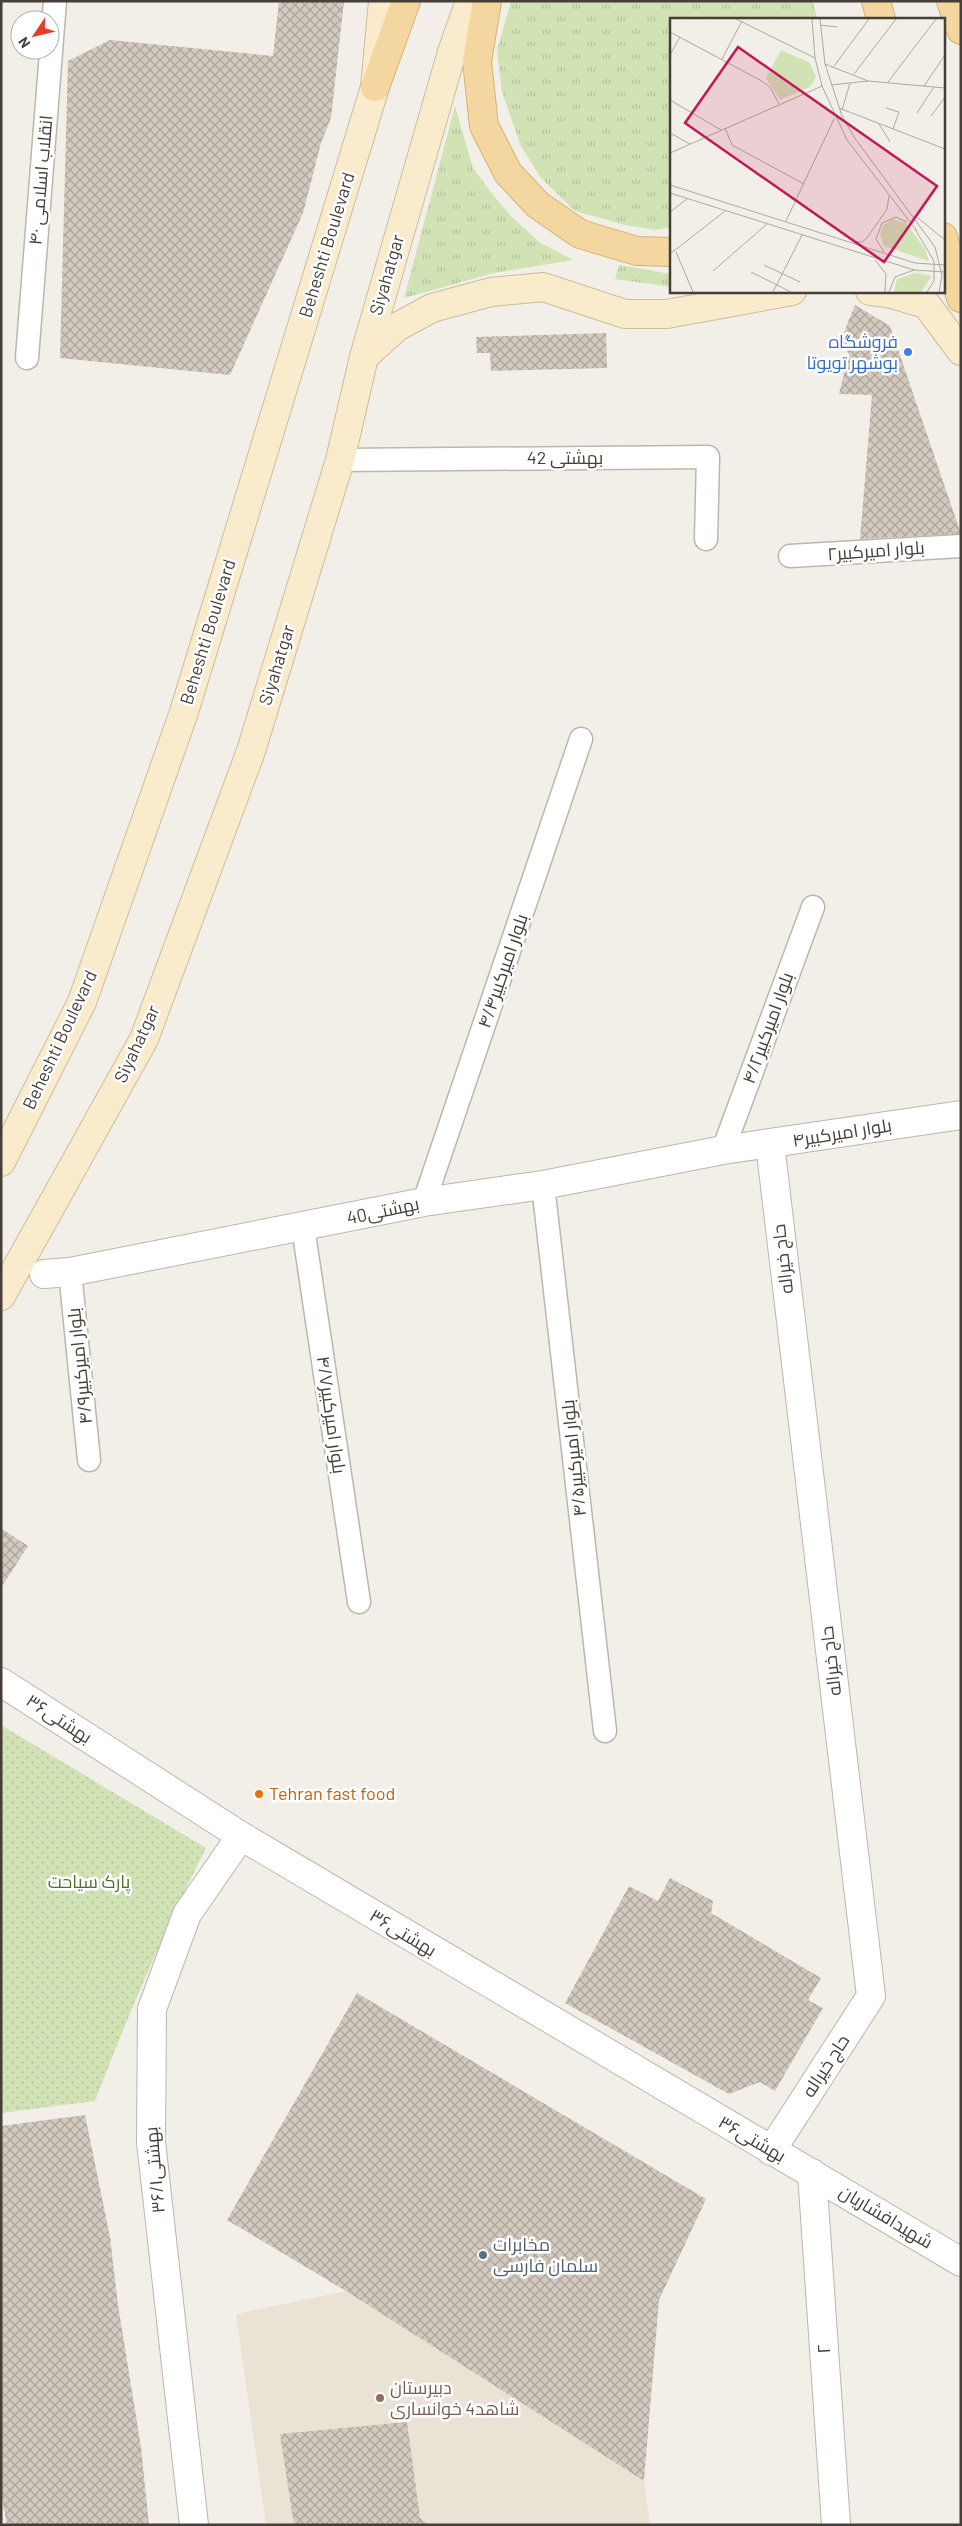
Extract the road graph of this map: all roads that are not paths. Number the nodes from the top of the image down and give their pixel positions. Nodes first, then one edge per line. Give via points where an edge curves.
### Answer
1 (56, 1) edge
2 (383, 1) edge
3 (406, 1) edge
4 (470, 1) edge
5 (487, 1) edge
6 (951, 1) edge
7 (961, 30) edge
8 (375, 87) junction
9 (944, 240) edge
10 (670, 252) edge
11 (787, 292) edge
12 (877, 292) edge
13 (961, 298) edge
14 (961, 351) edge
15 (364, 357) junction
16 (27, 358) dead end
17 (340, 460) junction
18 (706, 539) dead end
19 (961, 546) edge
20 (790, 556) dead end
21 (581, 739) dead end
22 (813, 907) dead end
23 (961, 1115) edge
24 (770, 1144) junction
25 (723, 1150) junction
26 (1, 1162) edge
27 (543, 1185) junction
28 (424, 1202) junction
29 (303, 1227) junction
30 (57, 1273) joint
31 (1, 1296) edge
32 (89, 1460) dead end
33 (359, 1602) dead end
34 (1, 1682) edge
35 (605, 1731) dead end
36 (241, 1836) junction
37 (771, 2151) junction
38 (812, 2173) junction
39 (961, 2262) edge
40 (194, 2525) edge
41 (836, 2525) edge

1 - 16 lane, انقلاب اسلامی ۴۰
2 - 8 main road, Beheshti Boulevard
3 - 8 main road
4 - 15 main road, Siyahatgar via 452,52
5 - 10 main road via 477,61 484,126 508,173 538,205 580,234 637,251
6 - 7 main road
8 - 26 main road, Beheshti Boulevard via 184,712 82,1002
9 - 13 main road
11 - 15 main road via 667,314 625,314 543,288 491,292 432,308 397,327
12 - 14 main road via 926,304
15 - 17 main road, Siyahatgar
17 - 18 lane, 42 بهشتی via 708,457
17 - 31 main road, Siyahatgar via 250,751 144,1038
19 - 20 lane, ۲بلوار امیرکبیر
21 - 28 lane, بلوار امیرکبیر۴/۴
22 - 25 lane, بلوار امیرکبیر۴/۲
23 - 24 street, ۴بلوار امیرکبیر
24 - 25 street, ۴بلوار امیرکبیر
24 - 37 street, حاج خیراله via 871,1996
25 - 27 street, 40بهشتی
27 - 28 street, 40بهشتی
27 - 35 lane, بلوار امیرکبیر۴/۵
28 - 29 street, 40بهشتی
29 - 30 street, 40بهشتی
29 - 33 lane, بلوار امیرکبیر۴/۷
30 - 32 lane, بلوار امیرکبیر۴/۹
34 - 36 street, بهشتی۳۶
36 - 37 street, بهشتی۳۶
36 - 40 street, بهشتی۳۶/۱ via 187,1914 152,2009 151,2142
37 - 38 street, بهشتی۳۶
38 - 39 street, شهیدافشاریان
38 - 41 street, ۲

